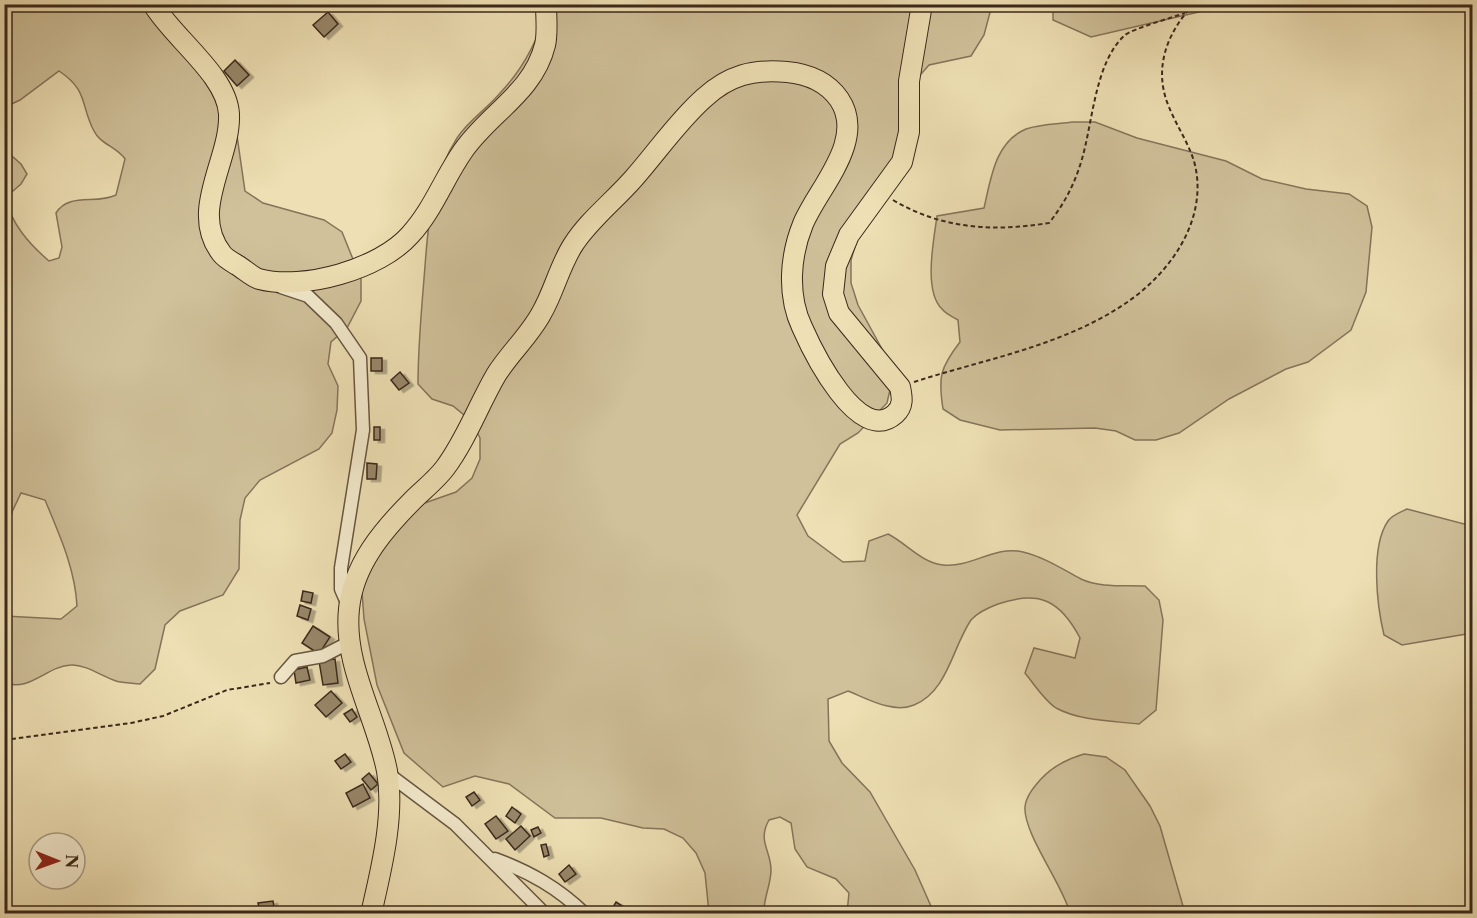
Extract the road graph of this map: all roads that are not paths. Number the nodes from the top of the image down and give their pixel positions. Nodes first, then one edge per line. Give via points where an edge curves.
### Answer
1 (153, 4) edge
2 (546, 4) edge
3 (922, 4) edge
4 (257, 279) junction
5 (349, 608) junction
6 (350, 642) junction
7 (281, 676) road end
8 (387, 773) junction
9 (491, 857) junction
10 (371, 914) edge
11 (545, 914) edge
12 (585, 914) edge

1 - 4 highway via 225,94 229,115 209,217 223,255
2 - 4 highway via 546,43 538,66 524,88 464,150 410,236 383,257 335,276 288,284
3 - 5 highway via 909,81 909,132 902,162 849,235 836,266 833,294 839,313 900,387 903,399 897,413 874,421 860,416 845,400 801,326 793,302 792,261 804,223 845,145 843,105 832,89 814,78 794,73 772,71 723,81 690,110 576,240 560,266 541,315 503,363 463,440 443,470 388,525 361,565
4 - 5 street via 308,296 336,323 360,358 363,430 340,589
5 - 6 highway
6 - 7 street via 322,656 296,661
6 - 8 highway
8 - 9 street via 455,824
8 - 10 highway via 387,840
9 - 11 street
9 - 12 street via 527,871 567,896

